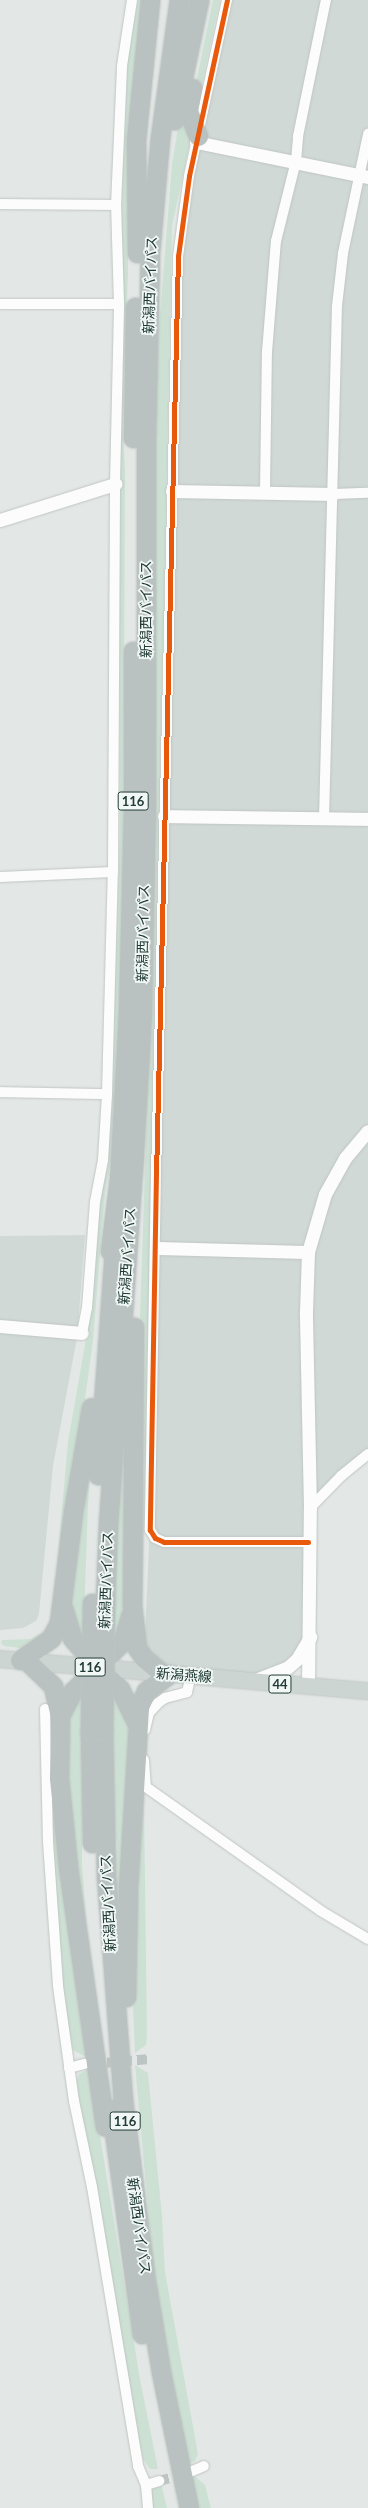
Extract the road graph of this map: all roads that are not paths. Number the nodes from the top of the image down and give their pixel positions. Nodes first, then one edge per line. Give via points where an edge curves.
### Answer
1 (132, 0) edge
2 (150, 0) edge
3 (199, 0) edge
4 (210, 0) edge
5 (226, 0) edge
6 (326, 0) edge
7 (175, 1) edge
8 (368, 134) edge
9 (197, 139) junction
10 (296, 160) junction
11 (364, 176) edge
12 (0, 204) edge
13 (116, 205) junction
14 (137, 253) junction
15 (0, 304) edge
16 (119, 304) junction
17 (148, 334) junction
18 (115, 484) junction
19 (172, 491) junction
20 (265, 491) junction
21 (368, 493) edge
22 (333, 494) junction
23 (0, 520) edge
24 (164, 816) junction
25 (324, 819) junction
26 (368, 819) edge
27 (113, 872) junction
28 (0, 877) edge
29 (0, 1092) edge
30 (107, 1094) junction
31 (368, 1131) edge
32 (127, 1170) junction
33 (156, 1248) junction
34 (308, 1252) junction
35 (0, 1326) edge
36 (82, 1333) joint
37 (368, 1454) edge
38 (310, 1508) junction
39 (308, 1542) junction
40 (132, 1605) junction
41 (63, 1606) junction
42 (310, 1637) junction
43 (0, 1659) edge
44 (24, 1661) junction
45 (98, 1668) junction
46 (165, 1674) junction
47 (191, 1675) junction
48 (255, 1680) junction
49 (308, 1686) junction
50 (368, 1691) edge
51 (52, 1712) junction
52 (137, 1727) junction
53 (368, 1939) edge
54 (84, 2064) tunnel mouth
55 (69, 2068) junction
56 (126, 2187) junction
57 (204, 2466) dead end
58 (190, 2472) tunnel mouth
59 (159, 2481) tunnel mouth
60 (146, 2485) junction
61 (148, 2508) edge
62 (176, 2508) edge
63 (189, 2508) edge

1 - 13 street via 122,66
2 - 14 highway via 136,140
3 - 17 highway via 183,68 169,148
4 - 9 highway via 189,104 191,123
5 - 9 street
6 - 10 street via 298,136
7 - 14 highway, 新潟西バイパス / 116 via 152,93
7 - 17 highway, 新潟西バイパス / 116 via 156,176
8 - 11 street
9 - 10 street
9 - 19 street via 183,208 178,256
10 - 11 street
10 - 20 street via 276,241 270,290
11 - 22 street via 343,253 337,306
12 - 13 street
13 - 16 street
14 - 32 highway, 新潟西バイパス / 116 via 133,449 133,807
15 - 16 street
16 - 18 street
17 - 32 highway, 新潟西バイパス / 116 via 146,807 142,1013
18 - 23 street
18 - 27 street
19 - 20 street
19 - 24 street
20 - 22 street
21 - 22 street
22 - 25 street
24 - 25 street
24 - 33 street
25 - 26 street
27 - 28 street
27 - 30 street
29 - 30 street
30 - 36 street via 103,1160 95,1202 87,1308
31 - 34 street via 345,1158 325,1194
32 - 40 highway
32 - 41 highway
32 - 56 highway, 新潟西バイパス / 116, bridge via 109,1502 98,1603 96,1731
33 - 34 street
33 - 39 street via 150,1524 152,1534 164,1542
34 - 38 street via 306,1312
35 - 36 street
37 - 38 street via 340,1476
38 - 39 street
39 - 42 street
40 - 45 highway via 123,1641
40 - 46 highway via 137,1648 144,1658
41 - 44 highway via 52,1638
41 - 45 highway via 72,1638
42 - 48 street via 293,1664
42 - 49 street
43 - 44 main road, 新潟燕線 / 44
44 - 45 main road, 新潟燕線 / 44
44 - 51 highway via 53,1686
45 - 46 main road, 新潟燕線 / 44
45 - 51 highway
45 - 52 highway via 125,1695
46 - 47 main road, 新潟燕線 / 44
46 - 52 highway via 143,1694
47 - 48 main road, 新潟燕線 / 44
47 - 53 street via 188,1692 165,1698 153,1709 146,1722 146,1787 336,1921
48 - 49 main road, 新潟燕線 / 44
49 - 50 main road, 新潟燕線 / 44
51 - 55 street via 51,1912
51 - 56 highway via 68,1867 102,2110
52 - 56 highway via 125,1970 132,2108
54 - 55 street
55 - 60 street via 92,2187 138,2466
56 - 62 highway, 新潟西バイパス / 116 via 149,2375
56 - 63 highway, 新潟西バイパス / 116
57 - 58 street
59 - 60 street
60 - 61 street

